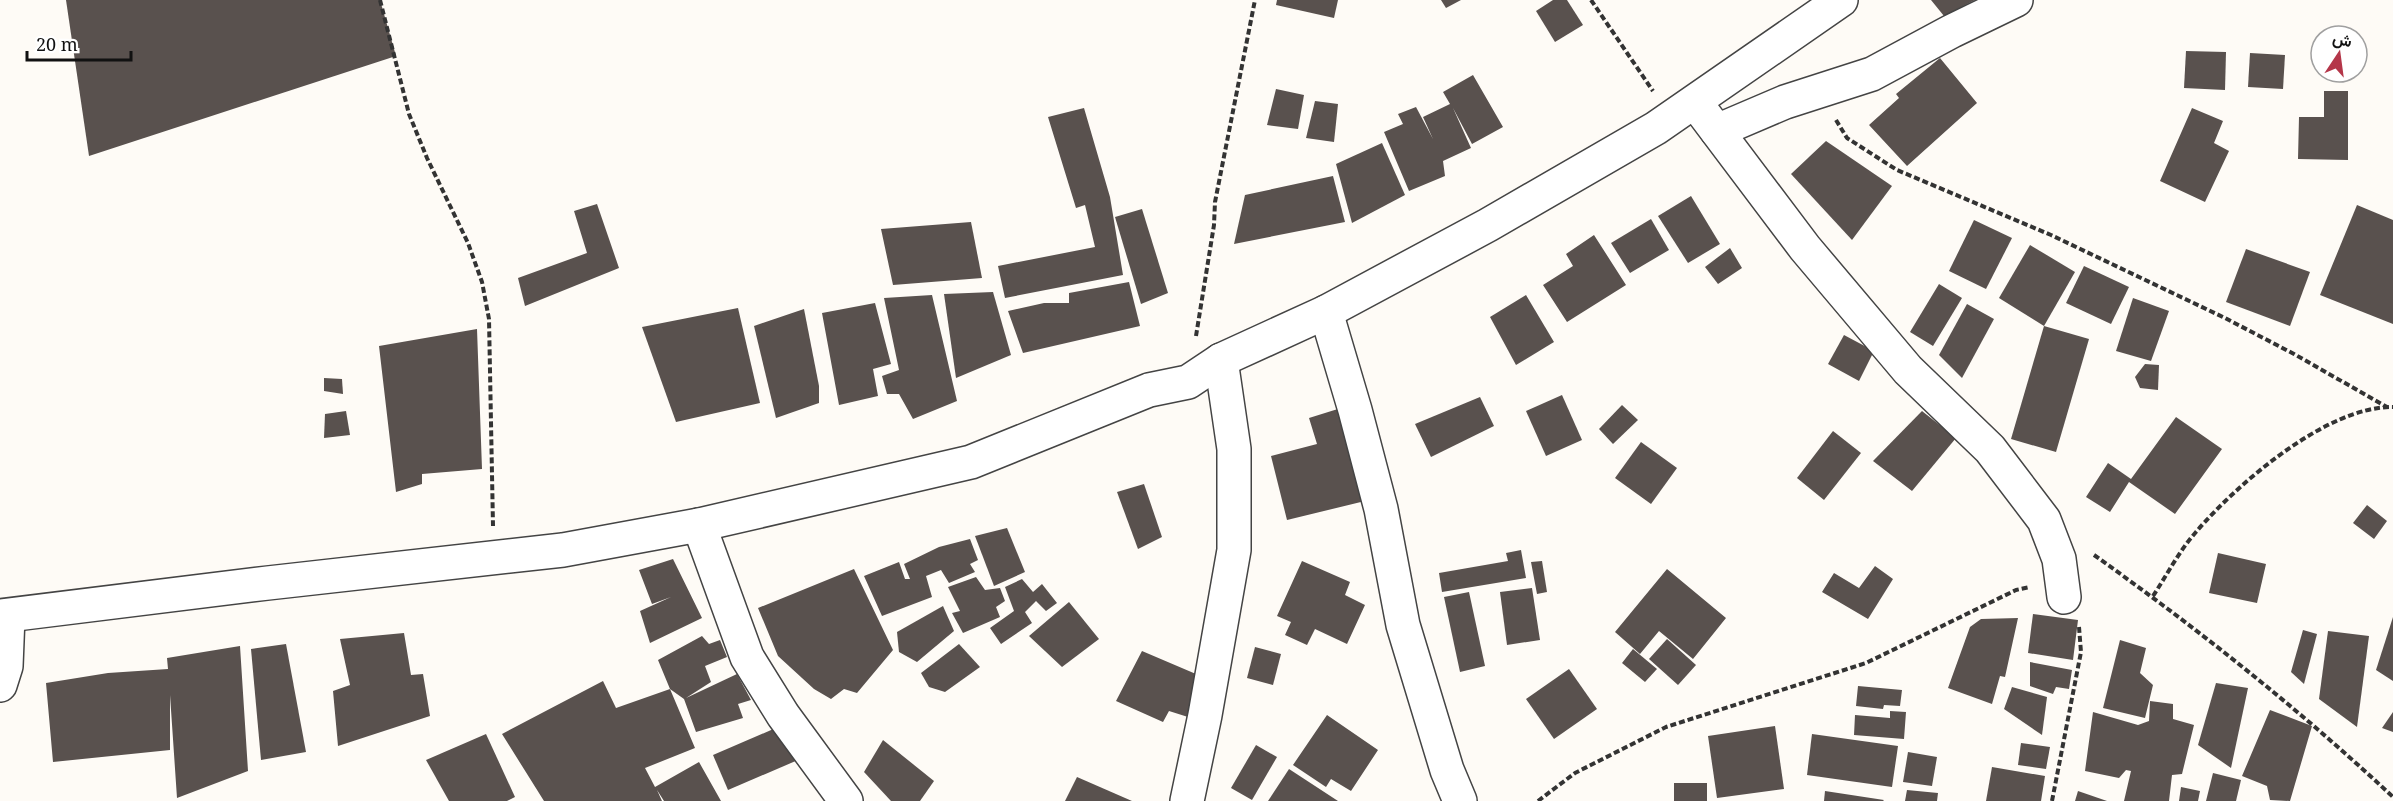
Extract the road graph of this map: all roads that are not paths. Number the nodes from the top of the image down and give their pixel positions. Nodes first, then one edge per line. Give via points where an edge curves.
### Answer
1 (1841, 0) edge
2 (2016, 0) edge
3 (1683, 110) junction
4 (1717, 131) junction
5 (1326, 312) junction
6 (1221, 360) junction
7 (699, 525) junction
8 (2064, 597) road end
9 (4, 616) edge
10 (0, 685) edge
11 (846, 801) edge
12 (1187, 801) edge
13 (1460, 801) edge

1 - 3 street
2 - 4 street via 1872,74 1785,102
3 - 4 street
3 - 5 street via 1488,225
4 - 8 street via 1805,248 1908,370 1990,449 2044,520 2059,559
5 - 6 street
5 - 13 street via 1382,509 1402,625
6 - 7 street via 1188,382 1149,390 971,462
6 - 12 street via 1234,449 1234,550
7 - 9 street via 563,550
7 - 11 street via 747,657 783,715
9 - 10 street via 6,666

